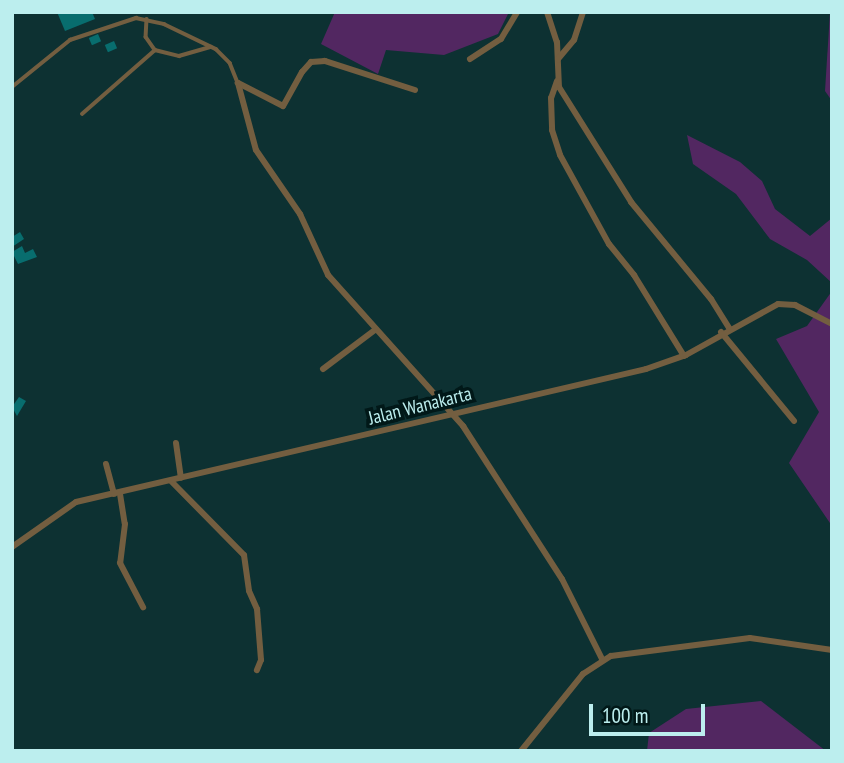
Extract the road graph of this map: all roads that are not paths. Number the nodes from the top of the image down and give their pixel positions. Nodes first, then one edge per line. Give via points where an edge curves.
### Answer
1 (517, 12) edge
2 (547, 12) edge
3 (583, 12) edge
4 (147, 19) junction
5 (212, 47) junction
6 (155, 50) junction
7 (470, 59) dead end
8 (558, 59) junction
9 (557, 81) junction
10 (238, 83) junction
11 (12, 87) edge
12 (415, 90) dead end
13 (82, 114) dead end
14 (832, 324) edge
15 (729, 328) junction
16 (375, 330) junction
17 (722, 332) junction
18 (684, 356) junction
19 (323, 369) dead end
20 (452, 413) junction
21 (794, 421) dead end
22 (177, 443) dead end
23 (106, 464) dead end
24 (181, 478) junction
25 (171, 481) junction
26 (117, 494) junction
27 (12, 547) edge
28 (143, 607) dead end
29 (832, 650) edge
30 (601, 659) junction
31 (257, 670) dead end
32 (521, 751) edge

1 - 7 street via 501,39
2 - 8 street
3 - 8 street via 574,40
4 - 5 lane
4 - 6 lane via 146,37
4 - 11 lane via 125,19 70,40
5 - 6 lane via 179,56
5 - 10 lane via 230,63
6 - 13 lane
8 - 9 street
9 - 15 street via 621,189
9 - 18 street via 551,98 552,130 560,155 600,230 660,313
10 - 12 street via 283,106 311,62 325,61
10 - 16 street via 256,150 300,214 328,275
14 - 15 street, Jalan Wanakarta via 787,302
15 - 17 street, Jalan Wanakarta
16 - 19 street
16 - 20 street
17 - 18 street, Jalan Wanakarta
17 - 21 street
18 - 20 street, Jalan Wanakarta via 596,382
20 - 24 street, Jalan Wanakarta
20 - 30 street via 555,566
22 - 24 street
23 - 26 street
24 - 25 street, Jalan Wanakarta
25 - 26 street, Jalan Wanakarta
25 - 31 street via 244,555 248,591 257,609 261,660
26 - 27 street, Jalan Wanakarta via 67,506
26 - 28 street via 125,524 120,563
29 - 30 street via 751,638
30 - 32 street via 583,674

